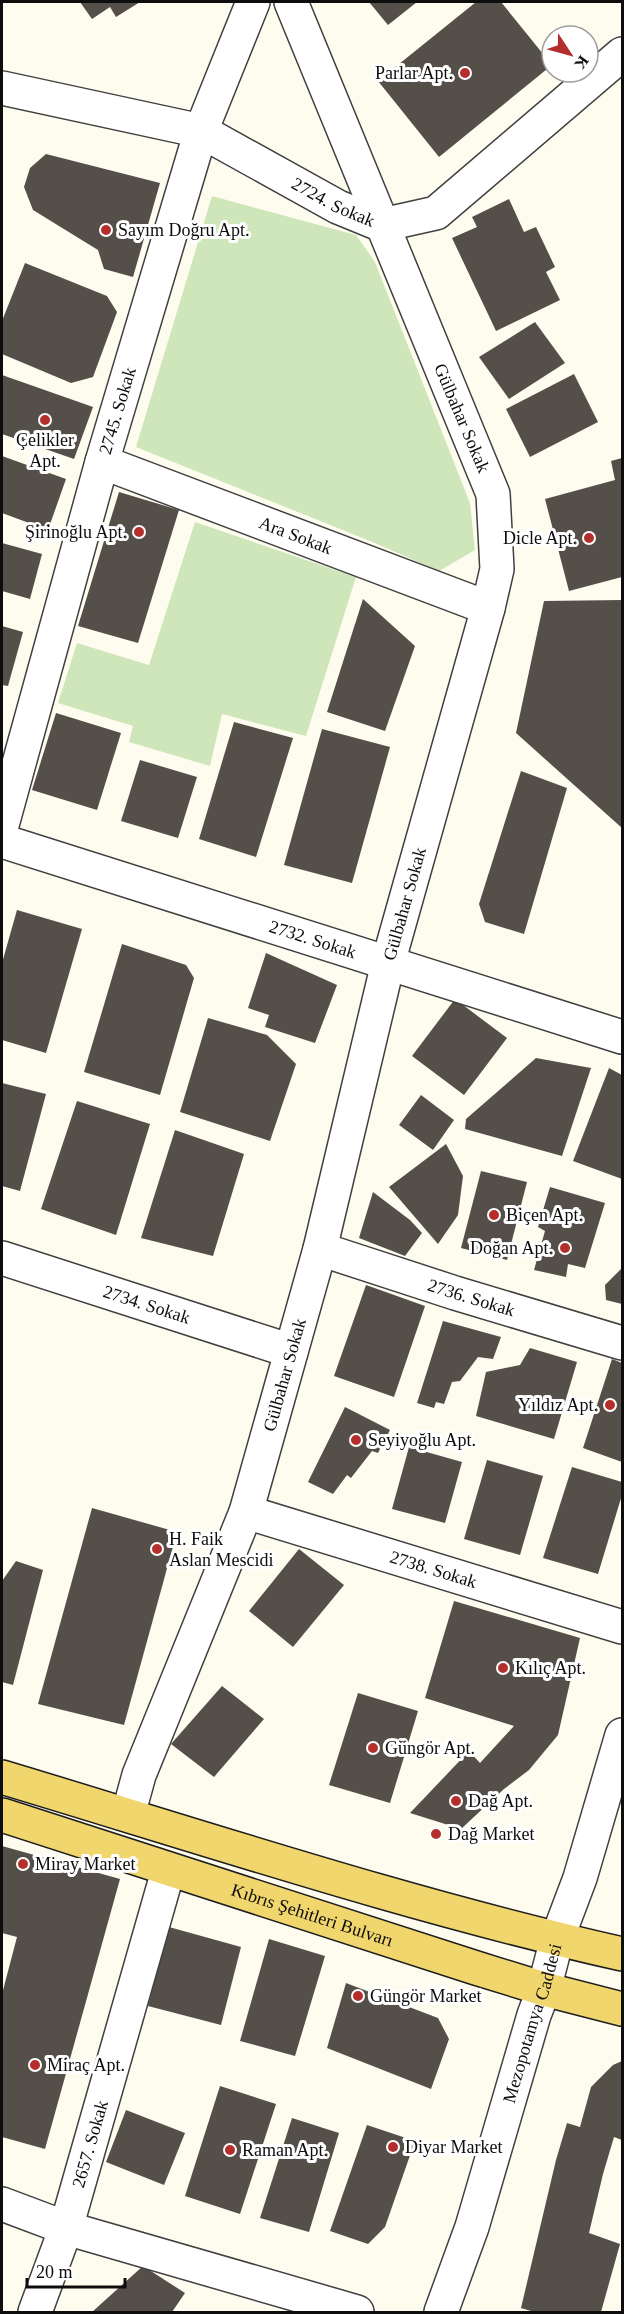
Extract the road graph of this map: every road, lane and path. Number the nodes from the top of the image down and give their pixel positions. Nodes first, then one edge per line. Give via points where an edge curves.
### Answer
1 (253, 2) edge
2 (291, 2) edge
3 (622, 54) edge
4 (2, 88) edge
5 (201, 131) junction
6 (382, 225) junction
7 (102, 462) junction
8 (488, 608) junction
9 (2, 825) edge
10 (2, 841) edge
11 (388, 963) junction
12 (622, 1037) edge
13 (320, 1249) junction
14 (2, 1258) edge
15 (622, 1344) edge
16 (291, 1351) junction
17 (246, 1512) junction
18 (622, 1627) edge
19 (622, 1735) edge
20 (2, 1777) edge
21 (2, 1815) edge
22 (128, 1815) junction
23 (170, 1870) junction
24 (557, 1939) junction
25 (622, 1954) edge
26 (544, 1989) junction
27 (622, 2009) edge
28 (2, 2204) edge
29 (66, 2228) junction
30 (35, 2313) edge
31 (357, 2313) edge
32 (441, 2313) edge

1 - 5 street, 2745. Sokak
2 - 6 street, Gülbahar Sokak
3 - 6 street, 2724. Sokak via 436,213
4 - 5 street, 2724. Sokak
5 - 6 street, 2724. Sokak via 338,207
5 - 7 street, 2745. Sokak
6 - 8 street, Gülbahar Sokak via 493,494 497,568
7 - 8 street, Ara Sokak
7 - 9 street, 2745. Sokak
8 - 11 street, Gülbahar Sokak
10 - 11 street, 2732. Sokak
11 - 12 street, 2732. Sokak
11 - 13 street, Gülbahar Sokak
13 - 15 street, 2736. Sokak
13 - 16 street, Gülbahar Sokak
14 - 16 street, 2734. Sokak
16 - 17 street, Gülbahar Sokak
17 - 18 street, 2738. Sokak
17 - 22 street, Gülbahar Sokak via 139,1775
19 - 24 street, Mezopotamya Caddesi via 580,1878
20 - 22 main road
21 - 23 main road, Kıbrıs Şehitleri Bulvarı
22 - 24 main road
23 - 26 main road, Kıbrıs Şehitleri Bulvarı
23 - 29 street, 2657. Sokak
24 - 25 main road
24 - 26 street, Mezopotamya Caddesi
26 - 27 main road, Kıbrıs Şehitleri Bulvarı
26 - 32 street, Mezopotamya Caddesi via 472,2227
28 - 29 street
29 - 30 street, 2657. Sokak
29 - 31 street

